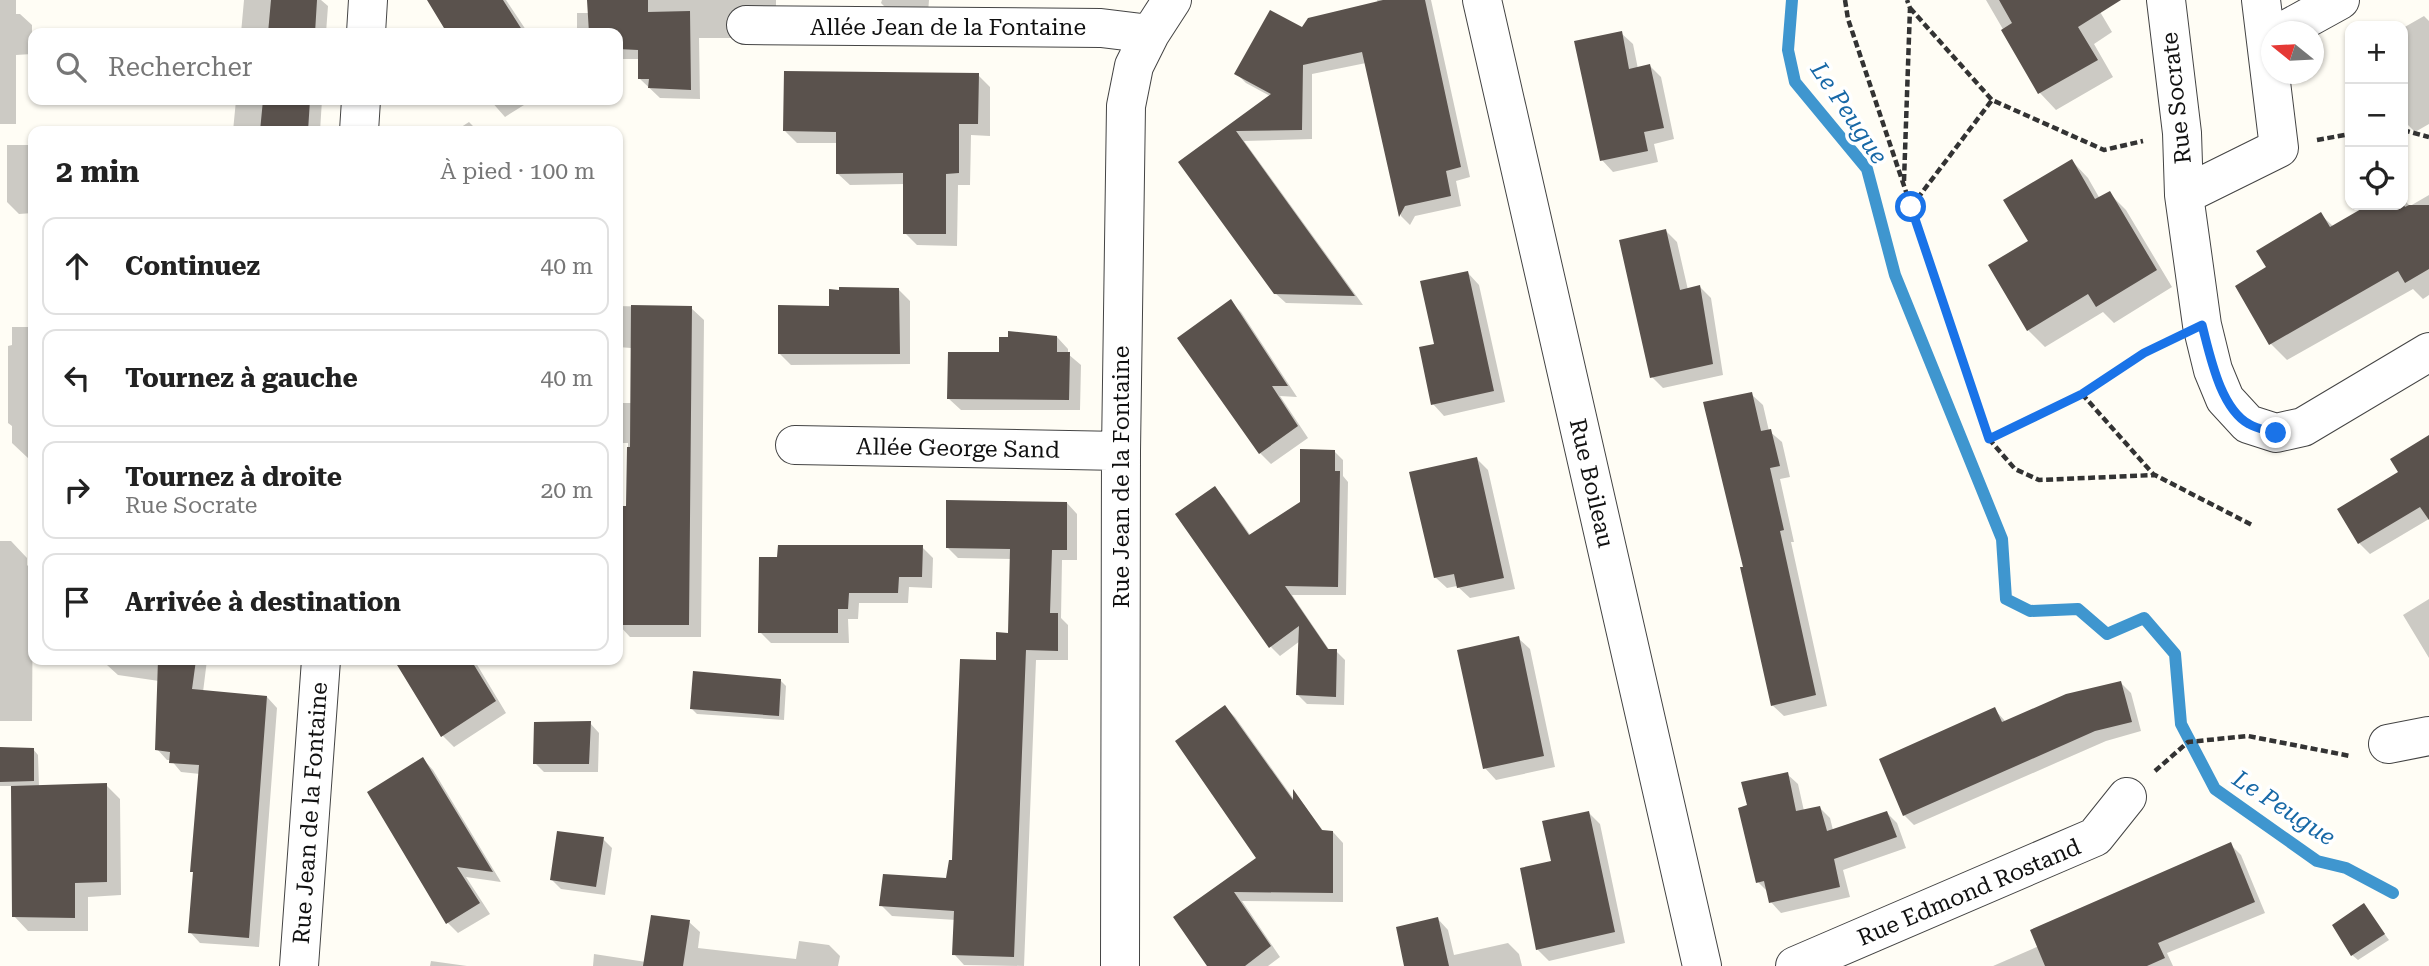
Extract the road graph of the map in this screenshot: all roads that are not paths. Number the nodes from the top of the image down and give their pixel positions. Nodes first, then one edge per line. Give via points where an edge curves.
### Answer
1 (368, 0) edge
2 (1172, 0) edge
3 (1482, 0) edge
4 (2166, 0) edge
5 (2261, 0) edge
6 (2340, 0) edge
7 (2268, 21) edge
8 (2301, 21) edge
9 (746, 25) dead end
10 (366, 28) edge
11 (1150, 34) junction
12 (2276, 84) edge
13 (361, 105) edge
14 (359, 126) edge
15 (2184, 195) junction
16 (2429, 352) edge
17 (795, 445) dead end
18 (1121, 451) junction
19 (321, 665) edge
20 (2429, 736) edge
21 (2388, 744) road end
22 (2127, 797) road end
23 (299, 966) edge
24 (1120, 966) edge
25 (1702, 966) edge
26 (1795, 966) edge

1 - 10 street
2 - 11 street, Rue Jean de la Fontaine
3 - 25 street, Rue Boileau
4 - 15 street, Rue Socrate via 2182,133
5 - 7 street, Rue Socrate
6 - 8 street
9 - 11 street, Allée Jean de la Fontaine via 1101,28
11 - 18 street, Rue Jean de la Fontaine via 1134,66 1125,106
12 - 15 street, Rue Socrate via 2279,148
13 - 14 street
15 - 16 street, Rue Socrate via 2213,370 2225,399 2248,424 2276,433 2303,427
17 - 18 street, Allée George Sand
18 - 24 street, Rue Jean de la Fontaine
19 - 23 street, Rue Jean de la Fontaine
20 - 21 street
22 - 26 street, Rue Edmond Rostand via 2095,837

